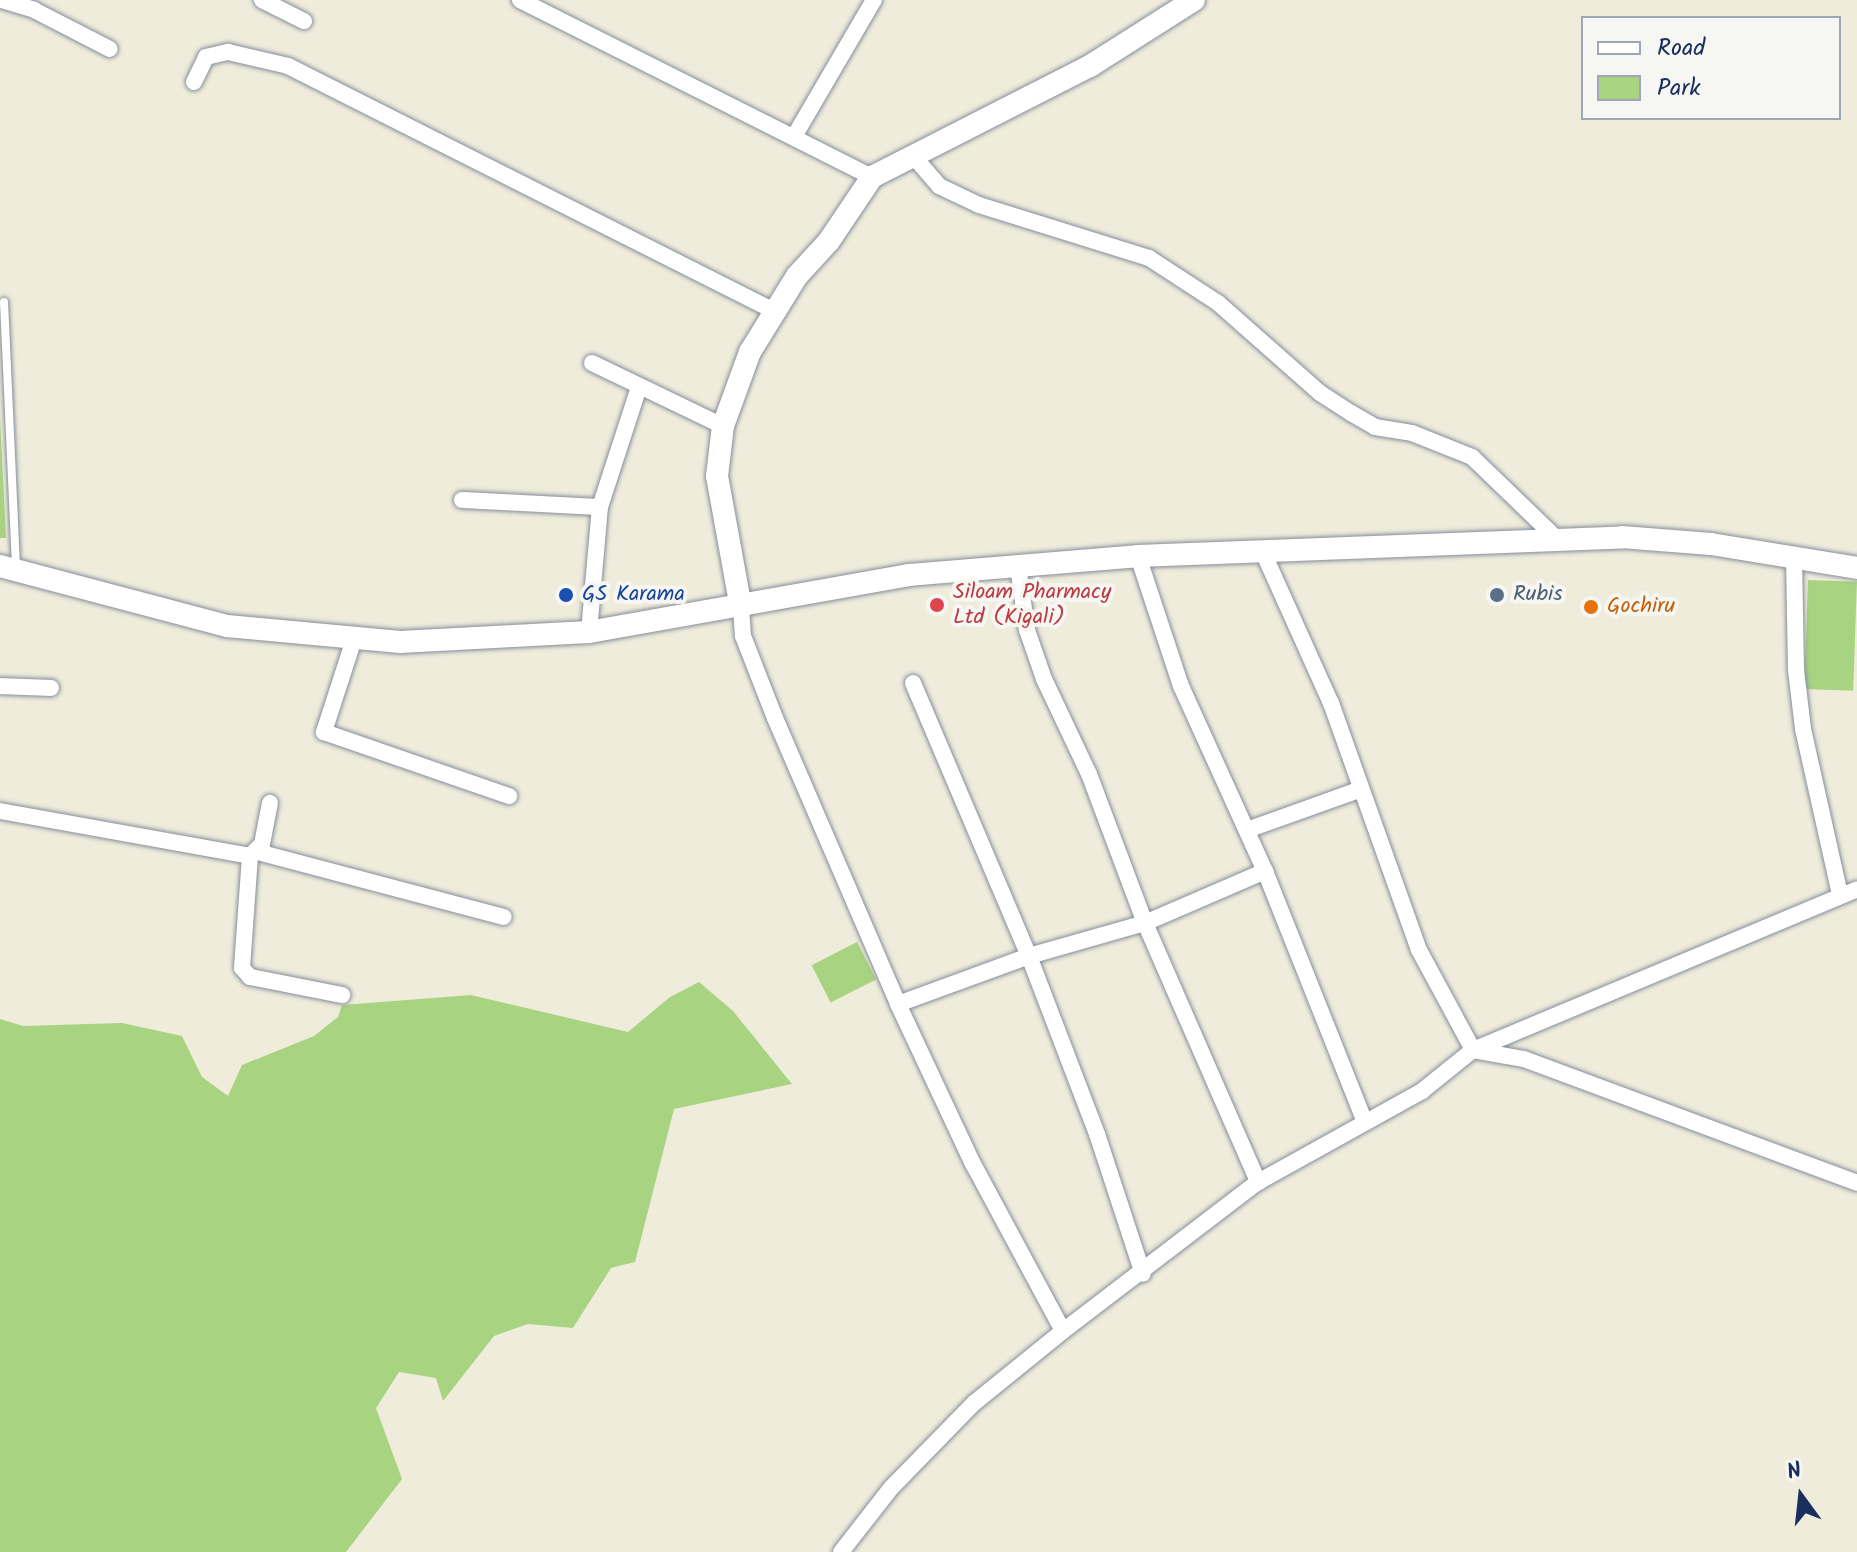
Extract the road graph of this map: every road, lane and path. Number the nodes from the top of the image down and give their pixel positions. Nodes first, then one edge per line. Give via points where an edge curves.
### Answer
1 (2, 0) edge
2 (262, 0) edge
3 (520, 0) edge
4 (874, 0) edge
5 (1194, 0) edge
6 (304, 21) dead end
7 (110, 49) dead end
8 (194, 82) dead end
9 (795, 135) junction
10 (915, 158) junction
11 (872, 177) junction
12 (4, 302) dead end
13 (772, 310) junction
14 (592, 363) dead end
15 (639, 387) junction
16 (723, 426) junction
17 (462, 500) dead end
18 (600, 507) junction
19 (1558, 540) junction
20 (1263, 552) junction
21 (1138, 556) junction
22 (1794, 557) junction
23 (1018, 566) junction
24 (1857, 568) edge
25 (8, 569) edge
26 (741, 608) junction
27 (589, 632) junction
28 (354, 639) junction
29 (913, 683) dead end
30 (0, 686) edge
31 (51, 688) dead end
32 (1359, 790) junction
33 (509, 796) dead end
34 (270, 803) dead end
35 (0, 811) edge
36 (1247, 830) junction
37 (254, 854) junction
38 (1265, 871) junction
39 (1857, 889) edge
40 (1840, 895) junction
41 (504, 917) dead end
42 (1145, 923) junction
43 (1029, 956) junction
44 (342, 995) dead end
45 (898, 1004) junction
46 (1473, 1050) junction
47 (1365, 1122) junction
48 (1258, 1182) junction
49 (1857, 1183) edge
50 (1143, 1274) junction
51 (1063, 1331) junction
52 (841, 1552) edge

1 - 7 street
2 - 6 street
3 - 9 street
4 - 9 street
5 - 10 main road via 1090,66
8 - 13 street via 206,57 228,52 288,66
9 - 11 street
10 - 11 main road
10 - 19 street via 939,186 967,200 1149,258 1218,303 1320,393 1351,413 1375,427 1412,433 1472,457
11 - 13 main road
12 - 25 lane
13 - 16 main road via 735,386
14 - 15 street
15 - 16 street
15 - 18 street
16 - 26 main road via 717,476
17 - 18 street
18 - 27 street
19 - 20 main road
19 - 22 main road via 1666,540
20 - 21 main road
20 - 32 street via 1322,681
21 - 23 main road
21 - 36 street via 1181,686
22 - 24 main road
22 - 40 street via 1803,729
23 - 26 main road via 909,575
23 - 42 street via 1027,630 1044,679 1089,774
25 - 28 main road via 215,624
26 - 27 main road
26 - 45 street via 743,636 769,704
27 - 28 main road via 400,642
28 - 33 street via 324,732
29 - 43 street
30 - 31 street
32 - 36 street
32 - 46 street via 1419,950
34 - 37 street
35 - 37 street
36 - 38 street
37 - 41 street
37 - 44 street via 242,968 250,977
38 - 42 street
38 - 47 street
39 - 40 street
40 - 46 street
42 - 43 street
42 - 48 street
43 - 45 street
43 - 50 street
45 - 51 street via 972,1162
46 - 47 street via 1422,1091
46 - 49 street via 1524,1059
47 - 48 street via 1317,1154
48 - 50 street
50 - 51 street
51 - 52 street via 974,1403 891,1488

